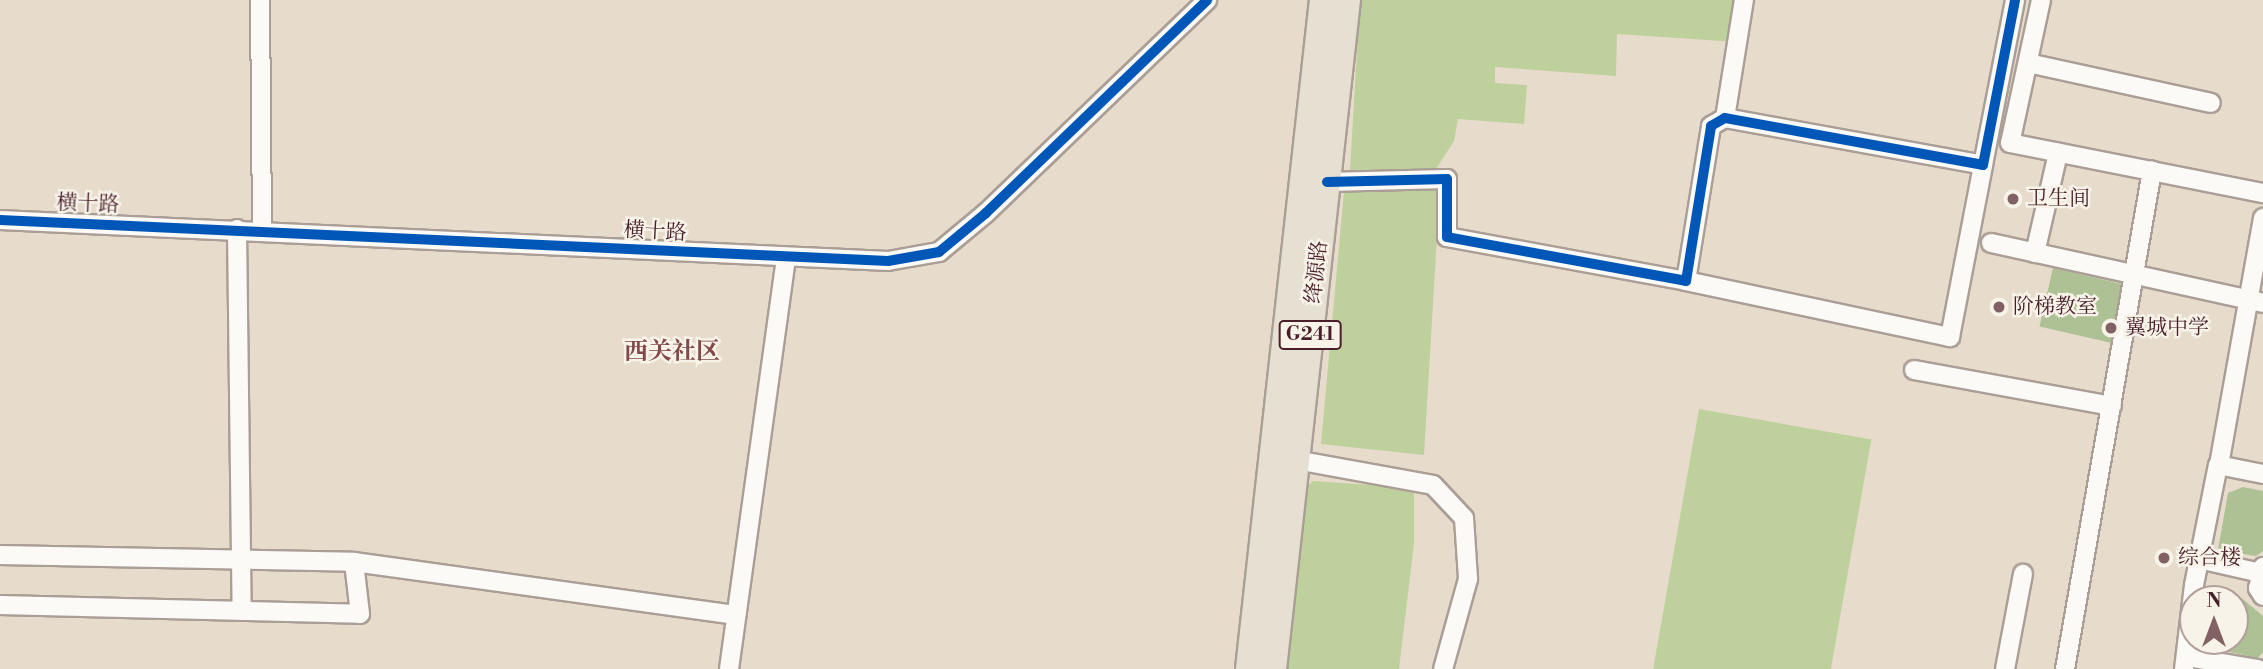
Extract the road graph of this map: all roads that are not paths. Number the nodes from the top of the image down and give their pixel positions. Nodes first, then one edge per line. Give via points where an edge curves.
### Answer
1 (260, 0) edge
2 (1207, 0) edge
3 (1323, 0) edge
4 (1347, 0) edge
5 (1744, 0) edge
6 (2015, 0) edge
7 (2041, 0) edge
8 (2028, 63) junction
9 (2211, 103) dead end
10 (1725, 118) junction
11 (2058, 153) junction
12 (1983, 165) junction
13 (2152, 171) junction
14 (1327, 181) junction
15 (2263, 193) edge
16 (2263, 218) edge
17 (0, 220) edge
18 (237, 229) junction
19 (262, 230) junction
20 (1991, 243) dead end
21 (2035, 253) junction
22 (786, 257) junction
23 (2134, 275) junction
24 (1686, 281) junction
25 (2256, 301) edge
26 (1914, 370) dead end
27 (2112, 406) junction
28 (1296, 460) junction
29 (2219, 465) junction
30 (2263, 474) edge
31 (0, 555) edge
32 (239, 559) junction
33 (2199, 559) junction
34 (354, 562) junction
35 (2261, 570) edge
36 (2023, 574) dead end
37 (2263, 596) edge
38 (0, 605) edge
39 (242, 611) junction
40 (736, 615) junction
41 (2185, 663) edge
42 (729, 669) edge
43 (1249, 669) edge
44 (1273, 669) edge
45 (1443, 669) edge
46 (2005, 669) edge
47 (2065, 669) edge
48 (2258, 669) edge

1 - 19 street
2 - 22 street, 横十路 via 986,214 939,252 888,261
3 - 43 highway, 绛源路 / G241
4 - 14 highway, 绛源路 / G241
5 - 10 street
6 - 12 street
7 - 8 street
8 - 9 street
8 - 11 street via 2010,143
10 - 12 street
10 - 24 street via 1710,126
11 - 13 street
11 - 21 street
12 - 24 street via 1950,337
13 - 15 street
13 - 23 street
14 - 24 street via 1447,178 1447,237
14 - 28 highway, 绛源路 / G241
16 - 25 street
17 - 18 street, 横十路
18 - 19 street, 横十路
18 - 32 street
19 - 22 street, 横十路
20 - 21 street
21 - 23 street
22 - 40 street
23 - 25 street
23 - 27 street
25 - 29 street
26 - 27 street
27 - 47 street
28 - 44 highway, 绛源路 / G241
28 - 45 street via 1433,485 1464,518 1468,579
29 - 30 street
29 - 33 street
31 - 32 street
32 - 34 street
32 - 39 street
33 - 35 street
33 - 41 street
34 - 39 street via 360,614
34 - 40 street
35 - 37 street via 2258,588
36 - 46 street
38 - 39 street
40 - 42 street
41 - 48 street

